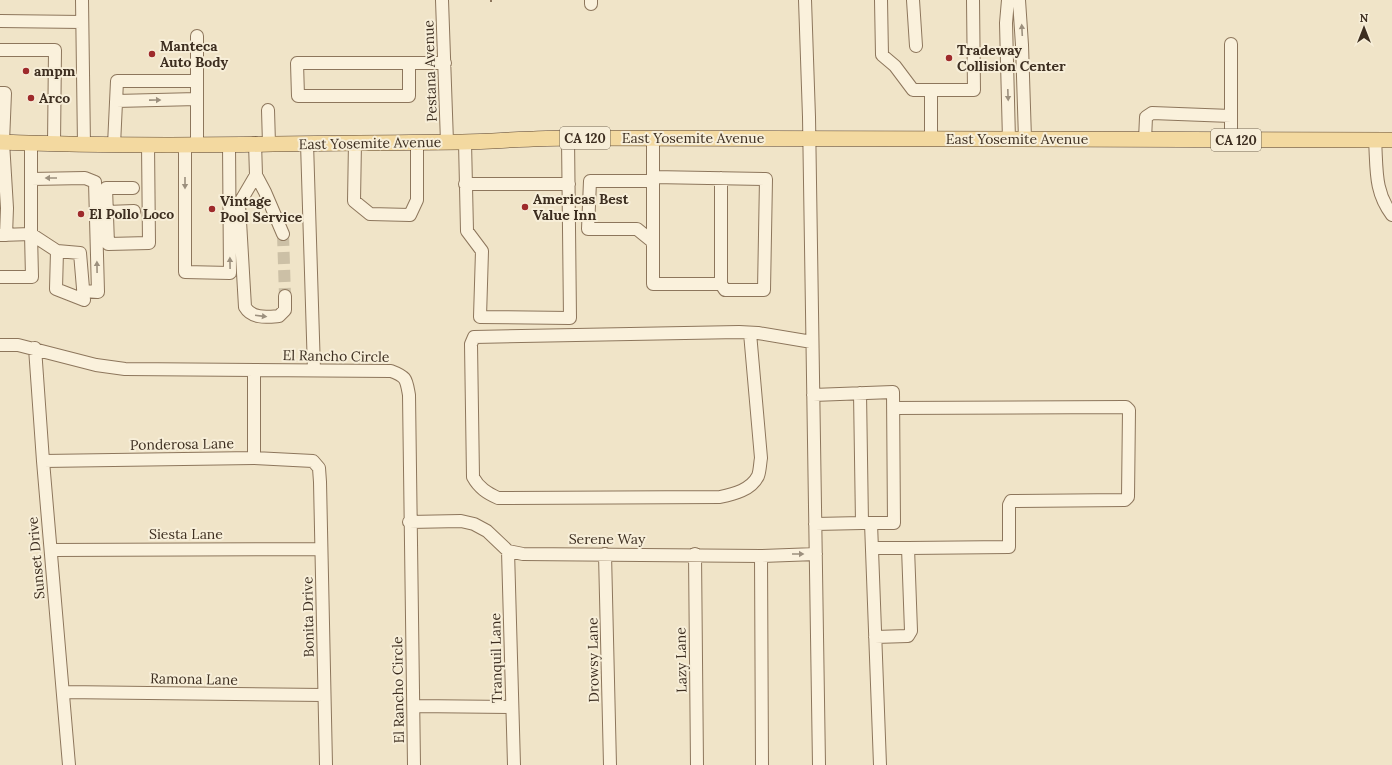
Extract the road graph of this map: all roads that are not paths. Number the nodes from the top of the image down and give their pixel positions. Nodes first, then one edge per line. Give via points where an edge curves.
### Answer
1 (82, 0) edge
2 (442, 0) edge
3 (805, 0) edge
4 (881, 0) edge
5 (914, 0) edge
6 (973, 0) edge
7 (1008, 0) edge
8 (1019, 0) edge
9 (0, 21) edge
10 (82, 22) junction
11 (197, 36) dead end
12 (1232, 44) dead end
13 (916, 46) dead end
14 (0, 50) edge
15 (409, 63) junction
16 (445, 63) junction
17 (197, 80) junction
18 (931, 90) junction
19 (0, 93) edge
20 (197, 100) junction
21 (116, 101) junction
22 (268, 110) dead end
23 (1231, 116) junction
24 (568, 138) junction
25 (653, 138) junction
26 (809, 138) junction
27 (931, 138) junction
28 (1025, 139) junction
29 (1009, 140) junction
30 (1145, 140) junction
31 (1232, 140) junction
32 (1375, 140) junction
33 (1392, 140) edge
34 (1, 142) edge
35 (355, 142) junction
36 (417, 142) junction
37 (447, 142) junction
38 (465, 142) junction
39 (31, 143) junction
40 (262, 143) junction
41 (306, 143) junction
42 (54, 144) junction
43 (148, 144) junction
44 (191, 144) junction
45 (229, 144) junction
46 (84, 145) junction
47 (114, 145) junction
48 (256, 175) junction
49 (721, 178) junction
50 (31, 179) junction
51 (653, 179) junction
52 (465, 184) junction
53 (569, 184) junction
54 (133, 188) dead end
55 (134, 211) dead end
56 (107, 212) junction
57 (1392, 215) edge
58 (31, 234) junction
59 (283, 234) tunnel mouth
60 (3, 235) edge
61 (653, 242) junction
62 (57, 251) junction
63 (0, 277) edge
64 (721, 284) junction
65 (83, 291) junction
66 (285, 296) tunnel mouth
67 (750, 333) junction
68 (812, 342) junction
69 (0, 345) edge
70 (35, 348) junction
71 (314, 370) junction
72 (254, 371) junction
73 (860, 393) junction
74 (813, 395) junction
75 (893, 408) junction
76 (254, 458) junction
77 (43, 461) junction
78 (319, 468) joint
79 (409, 522) junction
80 (866, 523) junction
81 (815, 524) junction
82 (872, 548) junction
83 (908, 548) junction
84 (321, 549) junction
85 (51, 550) junction
86 (508, 551) junction
87 (605, 554) junction
88 (694, 554) junction
89 (816, 554) junction
90 (761, 556) junction
91 (875, 637) junction
92 (63, 692) junction
93 (324, 695) junction
94 (414, 706) junction
95 (512, 706) junction
96 (69, 765) edge
97 (326, 765) edge
98 (414, 765) edge
99 (514, 765) edge
100 (610, 765) edge
101 (697, 765) edge
102 (762, 765) edge
103 (819, 765) edge
104 (880, 765) edge

1 - 10 street
2 - 16 street, Pestana Avenue
3 - 26 street
4 - 18 street via 882,55 895,66 914,90
5 - 13 street
6 - 18 street via 974,90
7 -> 29 street via 1006,23
28 -> 8 street
9 - 10 street
10 - 46 street
11 - 17 street
12 - 23 street
14 - 42 street via 55,50
15 - 15 street via 297,63 298,96 409,96
15 - 16 street
16 - 37 street, Pestana Avenue
17 - 20 street
17 - 21 street via 117,82
18 - 27 street
19 - 34 street via 5,93
21 -> 20 street
20 - 44 street
21 - 47 street
22 - 40 street
23 - 30 street via 1152,113 1146,117
23 - 31 street
24 - 25 main road, East Yosemite Avenue / CA 120
24 - 38 main road, East Yosemite Avenue / CA 120
24 - 53 street
25 - 26 main road, East Yosemite Avenue / CA 120
25 - 51 street
26 - 27 main road, East Yosemite Avenue / CA 120
26 - 68 street
27 - 29 main road, East Yosemite Avenue / CA 120
28 - 29 main road, East Yosemite Avenue / CA 120
28 - 30 main road, East Yosemite Avenue / CA 120
30 - 31 main road, East Yosemite Avenue / CA 120
31 - 32 main road, CA 120
32 - 33 main road, CA 120
32 - 57 street via 1378,189 1383,204
34 - 39 main road, East Yosemite Avenue / CA 120
34 - 60 street via 7,208
35 - 36 main road, East Yosemite Avenue / CA 120
35 - 36 street via 354,201 370,214 410,215 417,200
35 - 41 main road, East Yosemite Avenue / CA 120
36 - 37 main road, East Yosemite Avenue / CA 120
37 - 38 main road, East Yosemite Avenue / CA 120
38 - 52 street
39 - 42 main road, East Yosemite Avenue / CA 120
39 - 50 street
40 - 41 main road, East Yosemite Avenue / CA 120
40 - 45 main road, East Yosemite Avenue / CA 120
40 - 48 street
41 - 71 street
42 - 46 main road, East Yosemite Avenue / CA 120
43 - 44 main road, East Yosemite Avenue / CA 120
43 - 47 main road, East Yosemite Avenue / CA 120
43 - 56 street via 149,243 108,244
44 - 45 main road, East Yosemite Avenue / CA 120
44 -> 45 street via 185,272 230,273
46 - 47 main road, East Yosemite Avenue / CA 120
48 - 59 street
48 -> 66 street via 239,204 245,307 247,311 258,316 279,316 285,310
49 - 51 street
49 - 64 street
49 - 64 street via 766,179 764,290 725,290
50 - 58 street
65 -> 50 street via 98,292 95,182 86,178
51 - 61 street
51 - 61 street via 590,180 588,229 637,229
52 - 53 street
52 - 53 street via 467,231 482,250 480,317 570,318
54 - 56 street via 106,188
55 - 56 street
58 - 60 street
58 - 62 street
58 - 63 street via 32,277
61 - 64 street via 652,284
62 - 65 street via 80,253
62 - 65 street via 56,289 84,300
67 - 67 street via 474,337 471,344 473,477 477,485 498,498 720,497 735,494 748,487 758,476 761,458
67 - 68 street
68 - 74 street
69 - 70 street, El Rancho Circle
70 - 72 street, El Rancho Circle via 96,365 125,369
70 - 77 street, Sunset Drive
71 - 72 street, El Rancho Circle
71 - 79 street, El Rancho Circle via 391,371 402,375 406,380 409,395
72 - 76 street
73 - 74 street
73 - 75 street via 893,392
73 - 80 street
74 - 81 street
75 - 80 street via 894,523
75 - 83 street via 1126,406 1129,410 1128,497 1125,500 1011,501 1009,548
76 - 77 street, Ponderosa Lane
76 - 78 street, Ponderosa Lane via 308,460 313,461
77 - 85 street, Sunset Drive
78 - 84 street, Bonita Drive
79 - 86 street via 461,521 474,524 487,531
79 - 94 street, El Rancho Circle
80 - 81 street
80 - 82 street
81 - 89 street
82 - 83 street
82 - 91 street
83 - 91 street via 911,631 908,636
84 - 85 street, Siesta Lane
84 - 93 street, Bonita Drive
85 - 92 street, Sunset Drive
86 - 87 street, Serene Way via 524,554
86 - 95 street, Tranquil Lane
87 - 88 street, Serene Way
87 - 100 street, Drowsy Lane
88 - 90 street, Serene Way
88 - 101 street, Lazy Lane
90 -> 89 street, Serene Way
89 - 103 street
90 - 102 street
91 - 104 street
92 - 93 street, Ramona Lane
92 - 96 street, Sunset Drive
93 - 97 street, Bonita Drive
94 - 95 street
94 - 98 street, El Rancho Circle
95 - 99 street, Tranquil Lane

